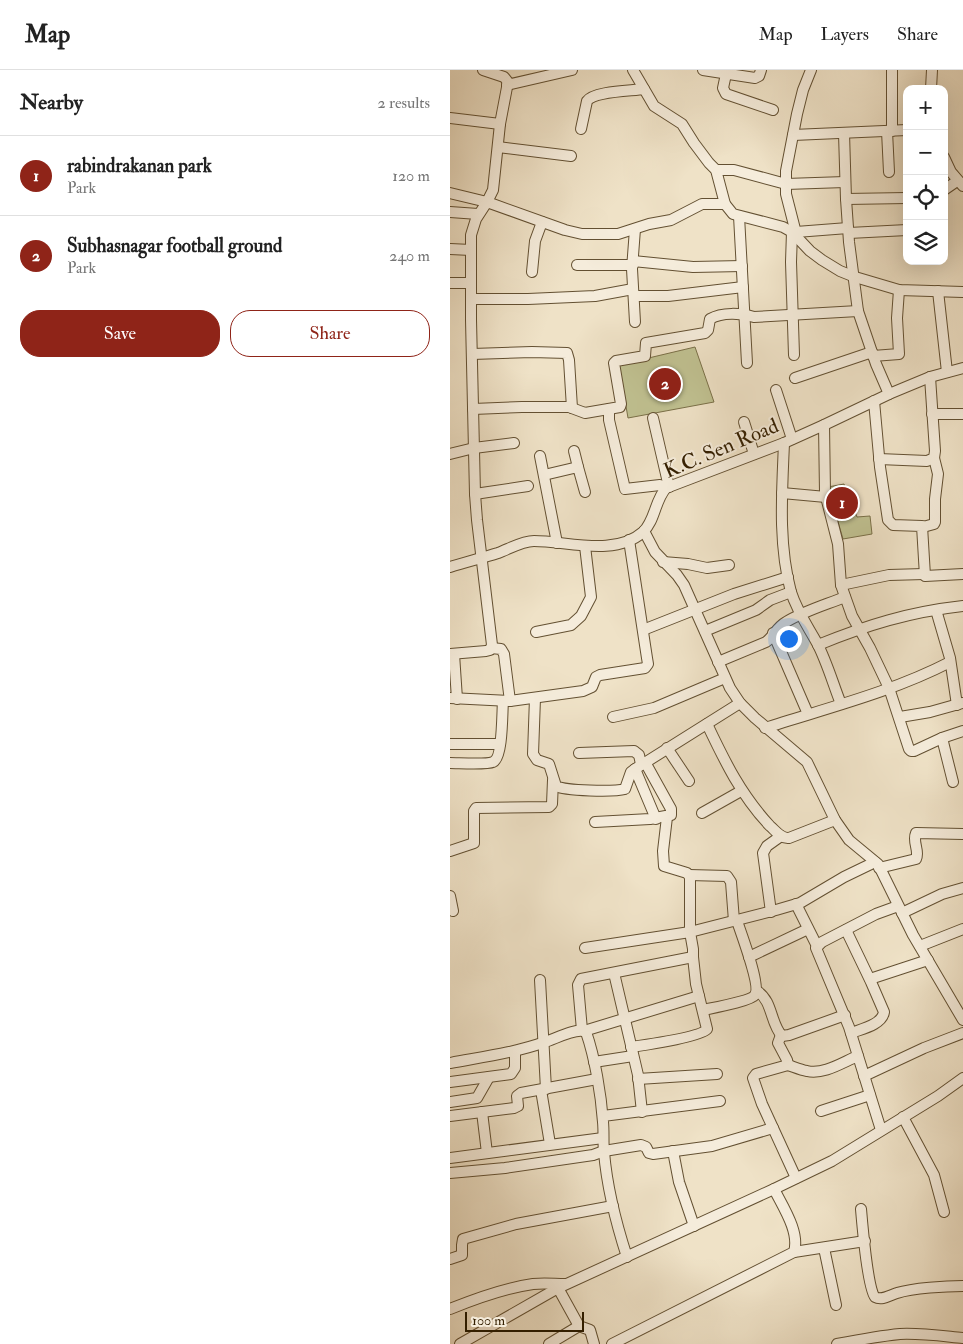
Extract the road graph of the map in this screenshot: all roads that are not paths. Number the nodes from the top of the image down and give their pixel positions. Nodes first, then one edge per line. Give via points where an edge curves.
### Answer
1 (484, 70) edge
2 (572, 70) edge
3 (633, 70) edge
4 (703, 70) edge
5 (761, 70) edge
6 (811, 70) edge
7 (892, 70) edge
8 (932, 70) edge
9 (726, 74) junction
10 (506, 78) edge
11 (931, 85) edge
12 (644, 89) junction
13 (773, 110) dead end
14 (450, 118) edge
15 (500, 124) junction
16 (581, 129) dead end
17 (903, 130) edge
18 (889, 131) junction
19 (844, 133) junction
20 (793, 136) junction
21 (498, 147) junction
22 (571, 156) dead end
23 (948, 164) edge
24 (716, 170) junction
25 (889, 172) dead end
26 (845, 182) junction
27 (786, 184) junction
28 (960, 184) edge
29 (948, 188) edge
30 (450, 193) edge
31 (903, 198) edge
32 (846, 199) junction
33 (487, 202) junction
34 (725, 204) junction
35 (450, 212) edge
36 (478, 214) junction
37 (739, 216) junction
38 (542, 222) junction
39 (635, 229) junction
40 (848, 230) junction
41 (903, 230) edge
42 (795, 234) junction
43 (450, 249) edge
44 (472, 250) junction
45 (633, 263) junction
46 (577, 265) dead end
47 (742, 266) junction
48 (532, 272) dead end
49 (855, 276) junction
50 (450, 283) edge
51 (472, 283) junction
52 (743, 287) junction
53 (899, 290) junction
54 (938, 291) junction
55 (634, 292) junction
56 (963, 292) edge
57 (471, 299) junction
58 (858, 311) junction
59 (744, 314) junction
60 (793, 314) junction
61 (635, 322) dead end
62 (472, 354) junction
63 (872, 354) junction
64 (794, 355) dead end
65 (747, 364) dead end
66 (963, 368) edge
67 (946, 372) junction
68 (930, 377) junction
69 (795, 378) dead end
70 (776, 390) dead end
71 (889, 394) junction
72 (874, 401) junction
73 (572, 408) junction
74 (473, 409) junction
75 (608, 410) junction
76 (932, 414) junction
77 (963, 414) edge
78 (653, 418) dead end
79 (744, 422) dead end
80 (824, 425) junction
81 (788, 441) junction
82 (514, 443) dead end
83 (474, 448) junction
84 (574, 451) dead end
85 (450, 454) edge
86 (754, 454) junction
87 (540, 456) dead end
88 (879, 458) junction
89 (934, 458) junction
90 (578, 467) junction
91 (544, 475) junction
92 (528, 486) dead end
93 (668, 488) junction
94 (585, 492) dead end
95 (475, 494) junction
96 (782, 494) junction
97 (826, 497) junction
98 (923, 528) junction
99 (644, 531) junction
100 (629, 540) junction
101 (557, 543) junction
102 (585, 546) junction
103 (481, 558) junction
104 (663, 562) junction
105 (729, 565) dead end
106 (450, 567) edge
107 (924, 574) junction
108 (963, 574) edge
109 (788, 577) junction
110 (841, 585) junction
111 (791, 592) junction
112 (845, 597) junction
113 (963, 606) edge
114 (696, 610) junction
115 (936, 610) junction
116 (800, 615) junction
117 (860, 628) junction
118 (642, 630) junction
119 (705, 631) junction
120 (536, 632) dead end
121 (773, 633) junction
122 (818, 645) junction
123 (491, 648) junction
124 (452, 654) edge
125 (718, 662) junction
126 (950, 662) junction
127 (725, 678) junction
128 (889, 688) junction
129 (535, 698) junction
130 (453, 699) edge
131 (506, 701) junction
132 (740, 703) junction
133 (841, 704) junction
134 (960, 704) edge
135 (808, 714) junction
136 (613, 717) dead end
137 (900, 717) junction
138 (707, 724) junction
139 (765, 728) junction
140 (963, 730) edge
141 (942, 738) junction
142 (450, 744) edge
143 (500, 744) junction
144 (667, 748) junction
145 (579, 753) dead end
146 (450, 763) edge
147 (640, 765) junction
148 (553, 779) junction
149 (689, 781) dead end
150 (953, 782) dead end
151 (741, 791) junction
152 (702, 813) dead end
153 (667, 817) junction
154 (656, 819) junction
155 (835, 820) junction
156 (595, 822) dead end
157 (963, 834) edge
158 (781, 836) junction
159 (450, 850) edge
160 (877, 865) junction
161 (689, 875) junction
162 (963, 888) edge
163 (450, 896) edge
164 (796, 904) junction
165 (900, 910) junction
166 (453, 911) dead end
167 (771, 912) junction
168 (736, 921) junction
169 (808, 929) junction
170 (846, 930) junction
171 (963, 930) edge
172 (690, 932) junction
173 (817, 946) junction
174 (920, 946) junction
175 (585, 948) dead end
176 (693, 957) junction
177 (749, 957) junction
178 (928, 960) junction
179 (614, 972) junction
180 (870, 979) junction
181 (540, 980) dead end
182 (757, 991) junction
183 (699, 996) junction
184 (703, 1010) junction
185 (845, 1015) junction
186 (624, 1018) junction
187 (963, 1020) edge
188 (583, 1030) junction
189 (851, 1033) junction
190 (963, 1033) edge
191 (781, 1035) junction
192 (545, 1042) junction
193 (515, 1052) junction
194 (632, 1052) junction
195 (858, 1056) junction
196 (594, 1062) junction
197 (450, 1063) edge
198 (788, 1065) junction
199 (717, 1074) dead end
200 (864, 1076) junction
201 (489, 1077) junction
202 (963, 1078) edge
203 (597, 1079) junction
204 (638, 1079) junction
205 (450, 1082) edge
206 (544, 1090) junction
207 (870, 1095) junction
208 (450, 1102) edge
209 (720, 1102) dead end
210 (821, 1111) dead end
211 (482, 1112) junction
212 (642, 1112) junction
213 (450, 1116) edge
214 (602, 1116) junction
215 (903, 1117) junction
216 (773, 1128) junction
217 (881, 1130) junction
218 (604, 1138) junction
219 (550, 1144) junction
220 (604, 1151) junction
221 (673, 1151) junction
222 (486, 1153) junction
223 (450, 1158) edge
224 (450, 1173) edge
225 (796, 1178) junction
226 (774, 1190) junction
227 (612, 1206) junction
228 (861, 1209) dead end
229 (944, 1212) dead end
230 (694, 1226) junction
231 (864, 1241) junction
232 (824, 1248) junction
233 (794, 1252) junction
234 (627, 1257) junction
235 (450, 1259) edge
236 (563, 1286) junction
237 (963, 1286) edge
238 (836, 1305) dead end
239 (450, 1309) edge
240 (579, 1326) junction
241 (963, 1338) edge
242 (862, 1341) edge
243 (460, 1344) edge
244 (549, 1344) edge
245 (594, 1344) edge
246 (612, 1344) edge
247 (837, 1344) edge

1 - 10 street
2 - 10 street
3 - 12 street
4 - 9 street
5 - 9 street via 757,77
6 - 20 street
7 - 18 street
8 - 11 street
9 - 13 street via 723,88 726,94
10 - 15 street
12 - 16 street via 589,98
12 - 24 street via 658,110 682,124
14 - 15 street
15 - 21 street
17 - 18 street
18 - 19 street
18 - 25 street
19 - 20 street
19 - 26 street
20 - 27 street
21 - 22 street
21 - 33 street via 493,190
23 - 28 street
24 - 27 street via 734,170
24 - 34 street
26 - 27 street
26 - 32 street
27 - 42 street
28 - 29 street
30 - 33 street
31 - 32 street
32 - 40 street
33 - 36 street
33 - 38 street
34 - 37 street via 729,211
34 - 39 street via 702,204 678,218
35 - 36 street
36 - 44 street via 472,230
37 - 42 street via 776,224
37 - 47 street
38 - 39 street via 582,234 611,234
38 - 48 street via 535,241
39 - 45 street
40 - 41 street
40 - 42 street
40 - 49 street
42 - 49 street via 810,251
42 - 60 street via 791,262
43 - 44 street
44 - 51 street
45 - 46 street
45 - 47 street
45 - 55 street
47 - 52 street
49 - 53 street
49 - 58 street
50 - 51 street
51 - 57 street
52 - 55 street via 668,296
52 - 59 street
53 - 54 street
53 - 63 street via 899,354
54 - 56 street
54 - 67 street
55 - 57 street
55 - 61 street
57 - 62 street
58 - 60 street
58 - 63 street
59 - 60 street via 754,317
59 - 65 street
59 - 75 street via 715,316 710,319 705,333 646,343 646,356 616,361 621,404
60 - 64 street
62 - 73 street via 567,353
62 - 74 street
63 - 69 street
63 - 71 street
66 - 67 street, K.C. Sen Road
67 - 68 street, K.C. Sen Road
68 - 71 street, K.C. Sen Road
68 - 76 street
70 - 81 street
71 - 72 street, K.C. Sen Road
72 - 80 street, K.C. Sen Road
72 - 88 street
73 - 74 street
73 - 75 street via 585,413
74 - 83 street
75 - 93 street via 625,489 660,485
76 - 77 street
76 - 89 street
78 - 93 street
79 - 86 street
80 - 81 street, K.C. Sen Road
80 - 97 street
81 - 86 street, K.C. Sen Road
81 - 96 street
82 - 83 street
83 - 85 street
83 - 95 street
84 - 90 street
86 - 93 street, K.C. Sen Road
87 - 91 street
88 - 89 street via 927,461
88 - 98 street via 888,520 893,525 920,525
89 - 98 street via 938,474 935,522
90 - 91 street
90 - 94 street
91 - 101 street
92 - 95 street
93 - 99 street, K.C. Sen Road via 660,497
95 - 103 street
96 - 97 street
96 - 109 street
97 - 110 street via 838,544
98 - 107 street
99 - 100 street
99 - 104 street
100 - 102 street
100 - 118 street
101 - 102 street
101 - 103 street via 530,541
102 - 120 street via 591,597 581,616 571,625
103 - 106 street
103 - 123 street
104 - 105 street via 707,568
104 - 114 street via 680,580
107 - 108 street
107 - 110 street via 898,574
109 - 111 street
109 - 114 street
110 - 112 street
111 - 116 street
111 - 119 street
112 - 116 street
112 - 117 street
113 - 115 street
114 - 118 street
114 - 119 street
115 - 117 street
115 - 126 street
116 - 121 street
116 - 122 street
117 - 122 street
117 - 128 street
118 - 129 street via 648,664 645,668 600,674 589,690
119 - 125 street
121 - 125 street via 766,642
121 - 135 street
122 - 133 street
123 - 124 street
123 - 131 street via 501,649 504,654
124 - 130 street
125 - 127 street
126 - 128 street
126 - 134 street
127 - 132 street
127 - 136 street via 654,708
128 - 133 street
128 - 137 street
129 - 131 street
129 - 148 street via 533,754 537,760 552,767
130 - 131 street
131 - 143 street
132 - 138 street
132 - 139 street
133 - 135 street
134 - 137 street
135 - 139 street
137 - 141 street via 911,751
138 - 144 street
138 - 151 street
139 - 155 street via 807,762
140 - 141 street
141 - 150 street
142 - 143 street
143 - 146 street via 494,762
144 - 147 street
144 - 149 street
145 - 147 street via 634,751 639,755
147 - 148 street via 630,772 626,788 622,790 565,788 556,786
147 - 153 street via 671,809 671,815
147 - 154 street
148 - 159 street via 552,804 547,808 479,806 474,811 474,843
151 - 152 street
151 - 158 street
153 - 154 street
153 - 161 street via 664,866
154 - 156 street
155 - 158 street via 789,838
155 - 160 street via 849,840
157 - 160 street via 916,833 916,859
158 - 167 street via 763,853
160 - 164 street via 844,877
160 - 165 street
161 - 168 street via 727,876 731,882
161 - 172 street
162 - 165 street
163 - 166 street
164 - 167 street
164 - 169 street
165 - 170 street via 876,914
165 - 174 street
167 - 168 street
168 - 172 street
168 - 177 street
169 - 173 street
169 - 177 street
170 - 173 street
170 - 180 street
171 - 174 street
172 - 175 street
172 - 176 street
173 - 185 street
174 - 178 street
176 - 179 street
176 - 183 street
177 - 182 street
178 - 180 street
178 - 187 street
179 - 186 street
179 - 188 street via 580,980
180 - 189 street via 883,1016 880,1021
181 - 192 street
182 - 184 street via 752,998
182 - 191 street via 766,1000
183 - 184 street
183 - 186 street
184 - 194 street via 705,1032
185 - 189 street
185 - 191 street
186 - 188 street
186 - 194 street
188 - 192 street
188 - 196 street
189 - 195 street
190 - 200 street
191 - 198 street via 778,1042
192 - 193 street
192 - 206 street
193 - 197 street
193 - 201 street via 514,1072
194 - 196 street
194 - 204 street
195 - 198 street via 815,1072
195 - 200 street
196 - 203 street
198 - 216 street via 753,1077
199 - 204 street
200 - 207 street
201 - 205 street
201 - 208 street via 477,1098
202 - 215 street
203 - 206 street
203 - 214 street
204 - 212 street
206 - 211 street via 519,1094 518,1106 514,1108
206 - 219 street
207 - 210 street
207 - 217 street
209 - 212 street
211 - 213 street
211 - 222 street
212 - 214 street
214 - 218 street
215 - 217 street
215 - 229 street via 934,1176
216 - 221 street via 712,1146
216 - 225 street
217 - 225 street via 832,1161
218 - 219 street
218 - 220 street
219 - 222 street
220 - 221 street via 641,1145 651,1154
220 - 224 street via 505,1168
220 - 227 street
221 - 230 street via 679,1182
222 - 223 street
225 - 226 street
226 - 230 street
226 - 233 street via 792,1227
227 - 234 street
227 - 235 street via 516,1224 463,1239 462,1255
228 - 231 street
230 - 234 street
231 - 232 street
231 - 237 street via 875,1297
232 - 233 street
232 - 238 street
233 - 246 street
234 - 236 street
236 - 239 street via 536,1284 511,1288
236 - 240 street
236 - 243 street
240 - 244 street
240 - 245 street via 590,1330
241 - 242 street via 901,1334
242 - 247 street

